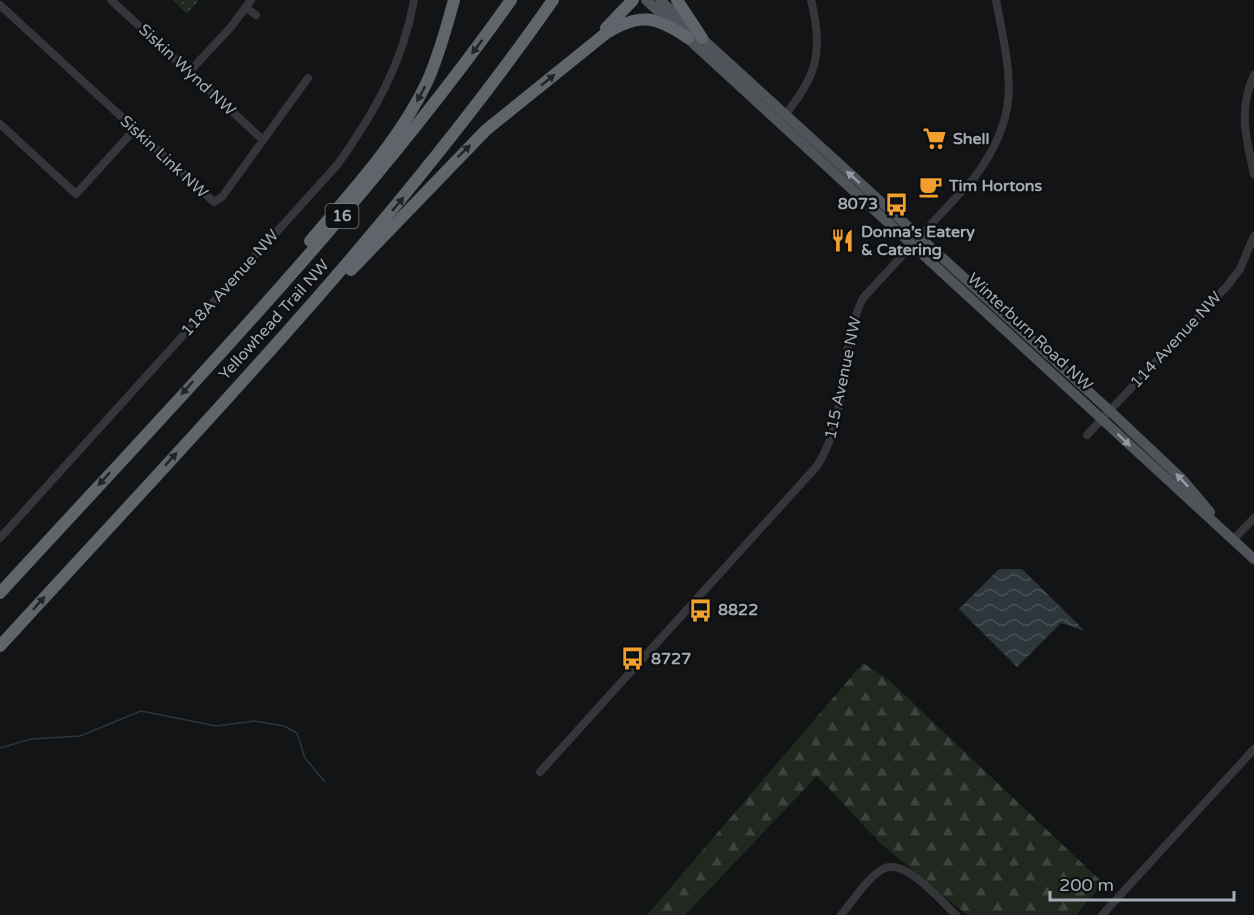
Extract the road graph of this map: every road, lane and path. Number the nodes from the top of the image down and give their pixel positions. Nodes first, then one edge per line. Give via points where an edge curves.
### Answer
1 (111, 0) edge
2 (251, 0) edge
3 (414, 0) edge
4 (454, 0) edge
5 (511, 0) edge
6 (553, 0) edge
7 (633, 0) edge
8 (646, 0) edge
9 (660, 0) edge
10 (677, 0) edge
11 (811, 0) edge
12 (996, 0) edge
13 (0, 5) edge
14 (246, 8) junction
15 (256, 15) dead end
16 (688, 38) junction
17 (702, 38) junction
18 (579, 54) junction
19 (189, 72) junction
20 (1254, 75) edge
21 (308, 78) dead end
22 (782, 118) junction
23 (0, 124) edge
24 (134, 130) junction
25 (263, 140) junction
26 (1254, 174) edge
27 (1254, 236) edge
28 (915, 239) junction
29 (276, 343) junction
30 (213, 359) junction
31 (1106, 415) junction
32 (1087, 435) dead end
33 (1254, 518) edge
34 (0, 537) edge
35 (1233, 540) junction
36 (1254, 559) edge
37 (0, 593) edge
38 (0, 646) edge
39 (1254, 749) edge
40 (540, 771) dead end
41 (841, 915) edge
42 (956, 915) edge
43 (1102, 915) edge

1 - 19 street, Siskin Wynd NW
2 - 14 street
3 - 34 street, 118A Avenue NW via 393,75 338,164
4 -> 30 highway via 438,56 413,109
5 -> 30 highway, Yellowhead Trail NW / 16 via 391,159
29 -> 6 highway, Yellowhead Trail NW / 16 via 426,170
7 - 18 highway
8 - 16 main road, Winterburn Road NW
9 - 17 main road, Winterburn Road NW
10 - 17 highway
11 - 22 street via 819,38 817,60 810,79
12 - 28 street, 115 Avenue NW via 1010,81 1002,132 974,178
13 - 24 street, Siskin Link NW
14 - 15 street
14 - 19 street
16 - 18 highway via 659,21 633,20 616,26
16 - 22 main road, Winterburn Road NW
17 - 22 main road, Winterburn Road NW
29 -> 18 highway via 325,299 486,130
19 - 25 street, Siskin Wynd NW
20 - 26 street via 1243,115
21 - 25 street, Siskin Link NW
22 - 28 main road, Winterburn Road NW
23 - 24 street via 76,194
24 - 25 street, Siskin Link NW via 214,201 222,197
27 - 31 street, 114 Avenue NW via 1240,269 1227,286
28 - 31 main road, Winterburn Road NW
28 - 40 street, 115 Avenue NW via 865,294 858,309 845,359 835,430 817,466
38 -> 29 highway, Yellowhead Trail NW / 16
30 -> 37 highway, Yellowhead Trail NW / 16
31 - 32 street, 114 Avenue NW
31 - 35 main road, Winterburn Road NW via 1182,479
33 - 35 street
35 - 36 main road, Winterburn Road NW
39 - 43 street
41 - 42 street via 886,868 906,871

